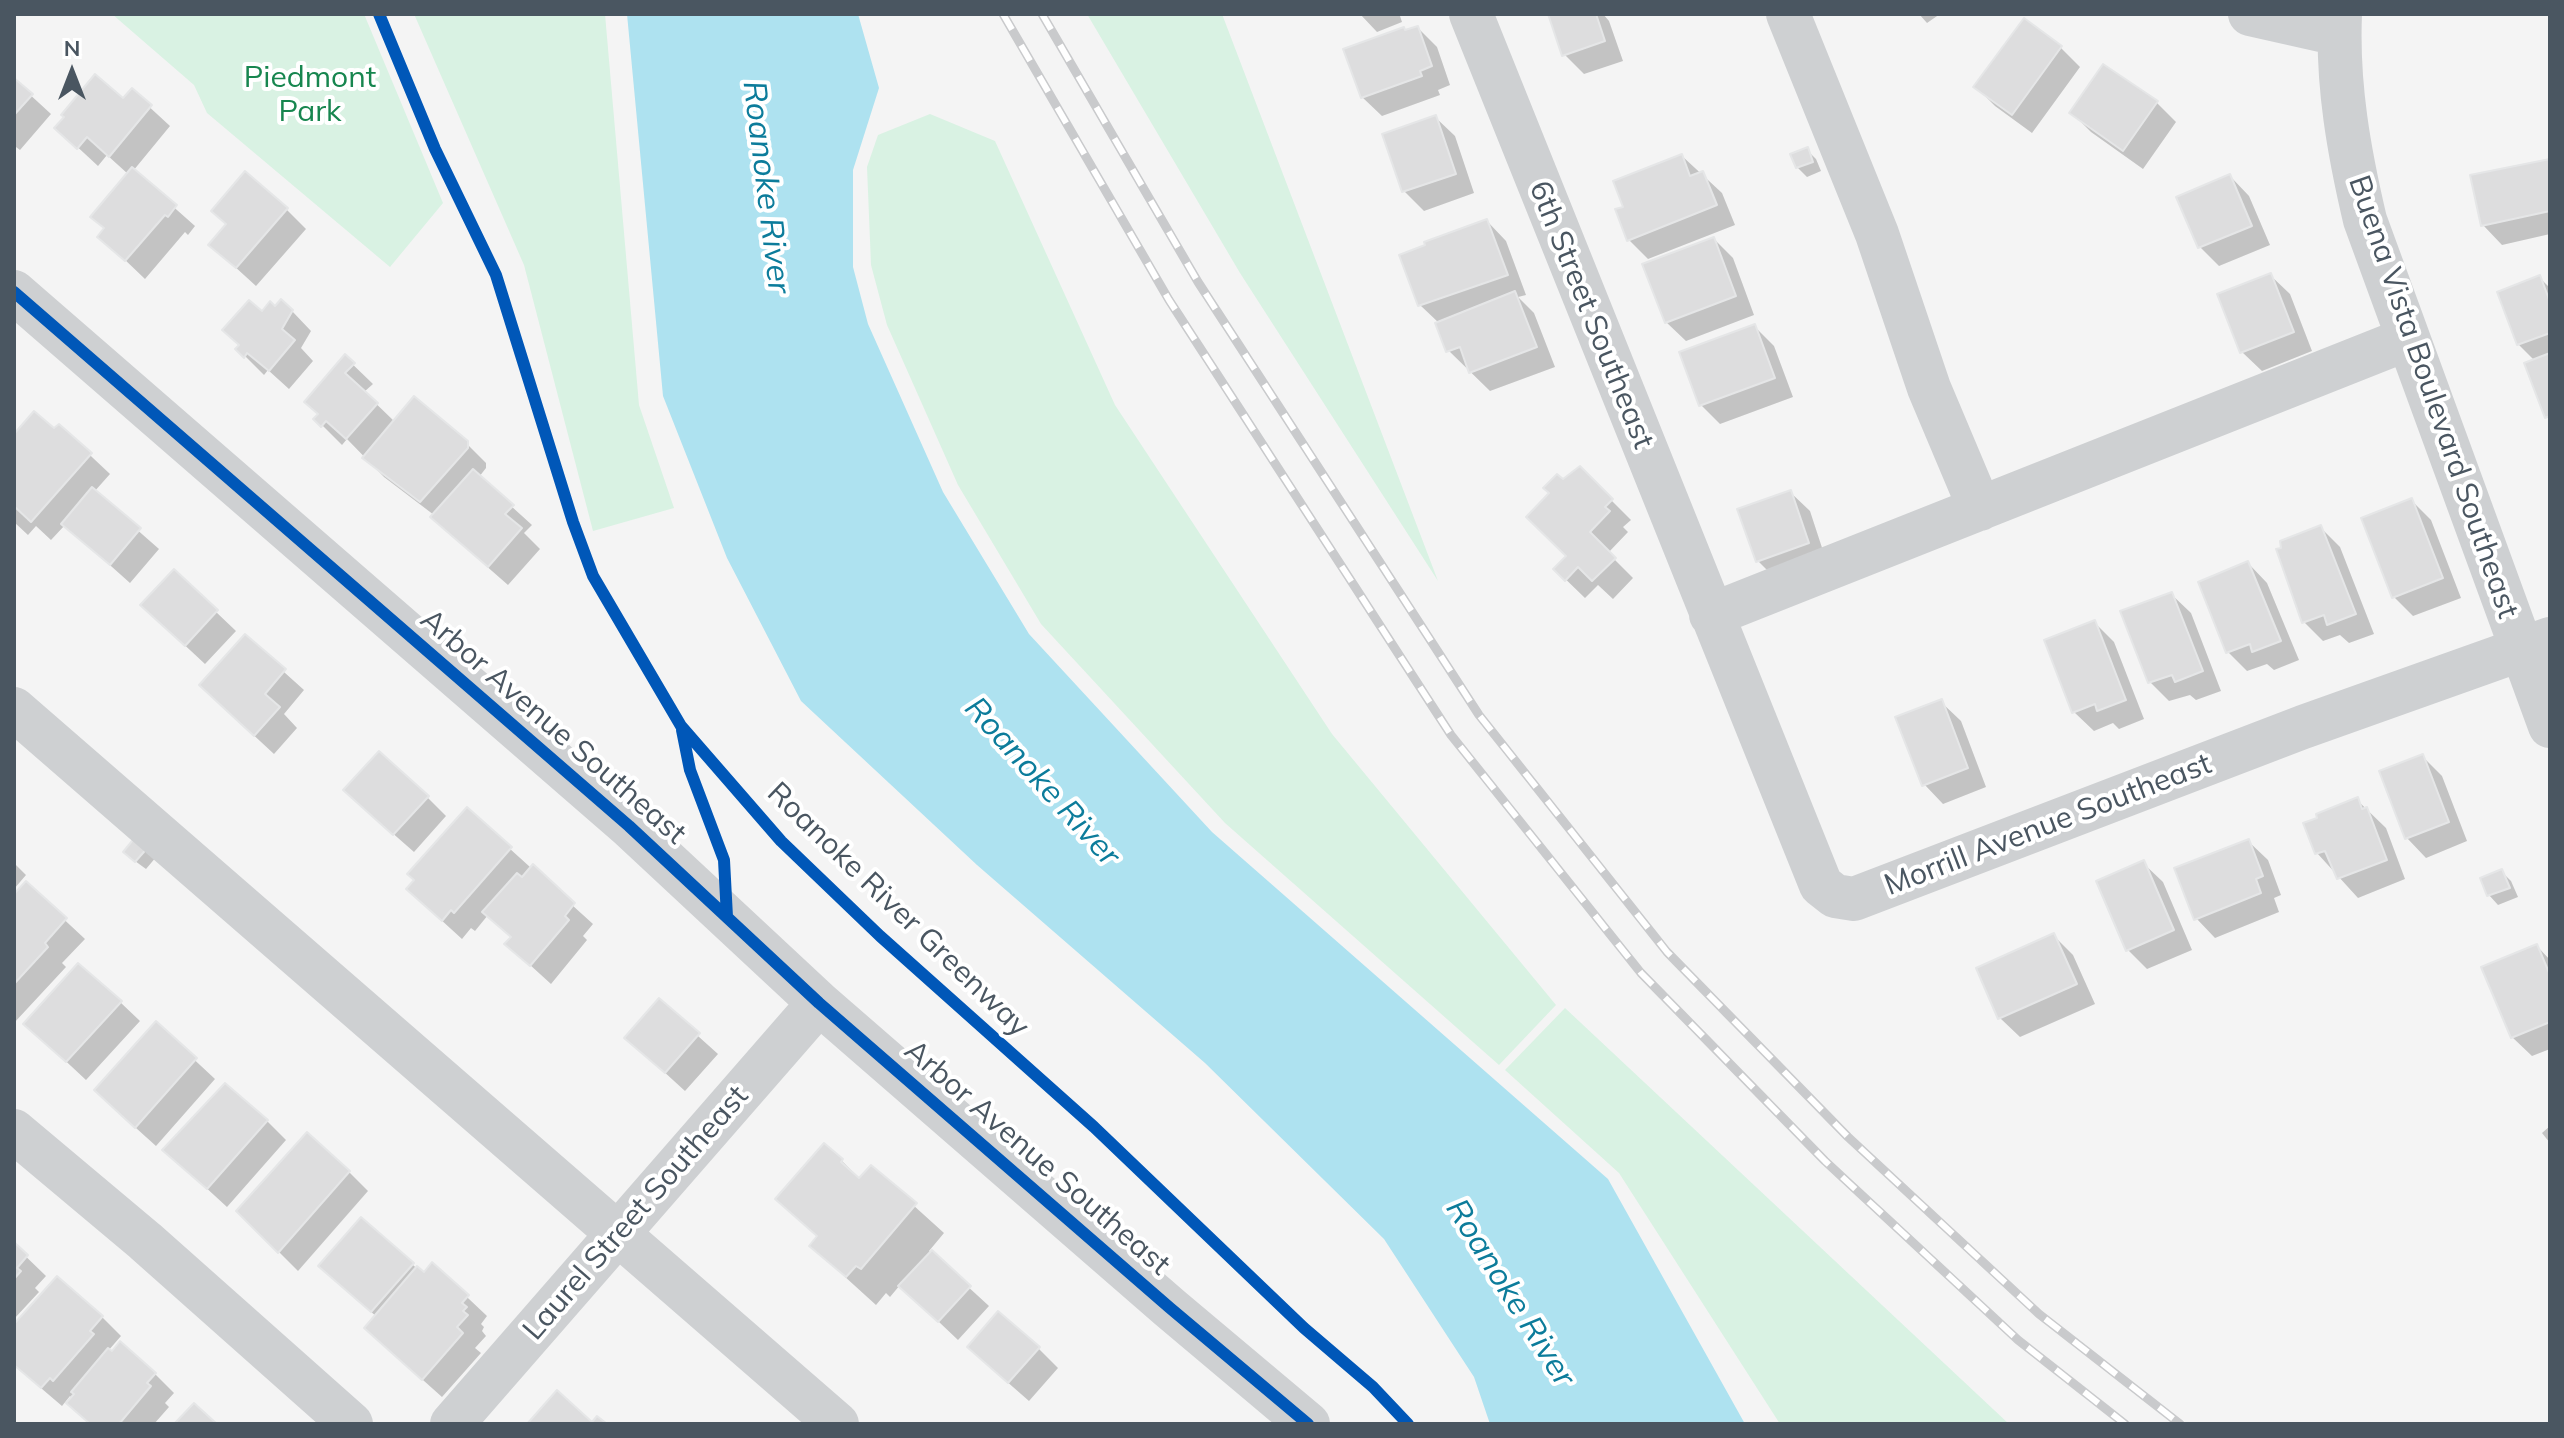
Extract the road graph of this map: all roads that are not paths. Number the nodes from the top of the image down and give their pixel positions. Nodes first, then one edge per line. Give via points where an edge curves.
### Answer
1 (1471, 14) edge
2 (1788, 14) edge
3 (2250, 14) edge
4 (2340, 24) edge
5 (14, 292) edge
6 (2407, 339) junction
7 (1980, 509) junction
8 (1711, 615) junction
9 (2536, 645) edge
10 (16, 715) edge
11 (2550, 726) edge
12 (819, 1003) junction
13 (14, 1131) edge
14 (618, 1233) junction
15 (351, 1424) edge
16 (452, 1424) edge
17 (837, 1424) edge
18 (1308, 1424) edge

1 - 8 street, 6th Street Southeast
2 - 7 street
3 - 4 street
4 - 6 street, Buena Vista Boulevard Southeast via 2341,92 2352,166
5 - 12 street, Arbor Avenue Southeast via 629,826
6 - 7 street
6 - 9 street, Buena Vista Boulevard Southeast
7 - 8 street
8 - 9 street, Morrill Avenue Southeast via 1821,885 1835,896 1854,899 2303,727
9 - 11 street, Buena Vista Boulevard Southeast
10 - 14 street
12 - 14 street, Laurel Street Southeast
12 - 18 street, Arbor Avenue Southeast
13 - 15 street
14 - 16 street, Laurel Street Southeast
14 - 17 street

